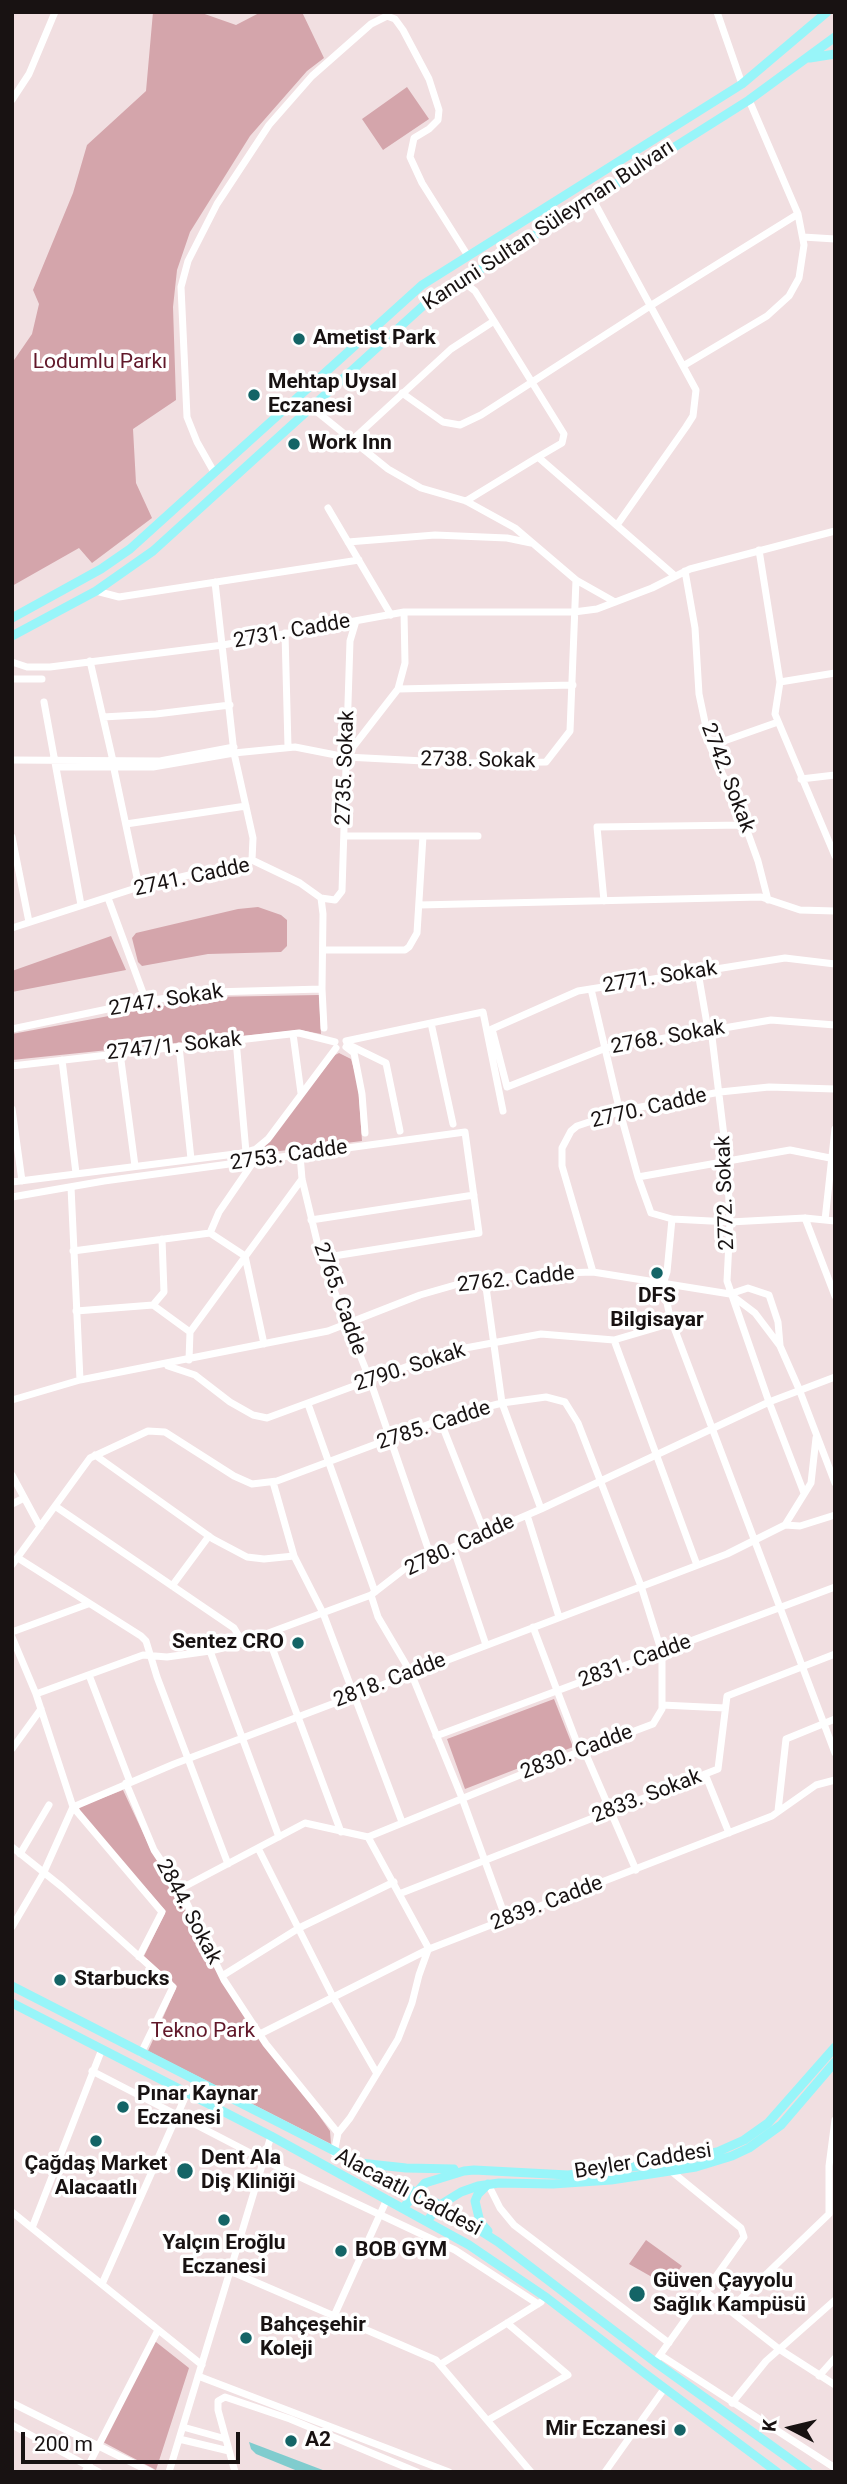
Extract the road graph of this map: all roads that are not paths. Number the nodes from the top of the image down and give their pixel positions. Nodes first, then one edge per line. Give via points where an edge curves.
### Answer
1 (55, 12) edge
2 (717, 12) edge
3 (827, 12) edge
4 (390, 14) edge
5 (818, 20) junction
6 (835, 20) edge
7 (835, 37) edge
8 (835, 54) edge
9 (802, 61) junction
10 (742, 84) junction
11 (12, 100) edge
12 (749, 100) junction
13 (592, 198) junction
14 (799, 214) junction
15 (803, 237) junction
16 (835, 239) edge
17 (468, 256) junction
18 (461, 280) junction
19 (650, 306) junction
20 (494, 321) junction
21 (682, 366) junction
22 (533, 382) junction
23 (402, 393) junction
24 (311, 407) junction
25 (351, 441) junction
26 (538, 457) junction
27 (214, 472) junction
28 (466, 501) junction
29 (328, 508) dead end
30 (617, 525) junction
31 (835, 531) edge
32 (348, 542) junction
33 (532, 543) junction
34 (760, 550) junction
35 (359, 560) junction
36 (685, 571) junction
37 (675, 576) junction
38 (576, 580) junction
39 (215, 582) junction
40 (96, 590) junction
41 (615, 602) junction
42 (404, 612) junction
43 (574, 612) junction
44 (391, 615) junction
45 (12, 618) edge
46 (356, 621) junction
47 (285, 634) junction
48 (12, 636) edge
49 (223, 645) junction
50 (90, 661) junction
51 (12, 662) edge
52 (835, 673) edge
53 (12, 679) edge
54 (41, 679) dead end
55 (780, 682) junction
56 (573, 685) junction
57 (398, 689) junction
58 (44, 702) dead end
59 (230, 705) junction
60 (103, 716) junction
61 (778, 722) junction
62 (710, 746) junction
63 (288, 747) junction
64 (234, 750) junction
65 (346, 757) junction
66 (12, 760) edge
67 (56, 764) junction
68 (113, 765) junction
69 (835, 775) edge
70 (802, 779) junction
71 (246, 806) junction
72 (126, 824) junction
73 (745, 825) junction
74 (344, 836) junction
75 (424, 836) junction
76 (478, 836) dead end
77 (12, 837) edge
78 (832, 842) edge
79 (835, 856) edge
80 (252, 860) junction
81 (15, 863) edge
82 (139, 887) junction
83 (108, 898) junction
84 (321, 898) junction
85 (768, 900) junction
86 (604, 901) junction
87 (81, 905) junction
88 (419, 905) junction
89 (835, 911) edge
90 (29, 922) junction
91 (12, 928) edge
92 (323, 950) junction
93 (835, 964) edge
94 (704, 970) junction
95 (322, 989) junction
96 (591, 989) junction
97 (146, 1002) junction
98 (431, 1023) junction
99 (835, 1025) edge
100 (324, 1028) dead end
101 (12, 1029) edge
102 (709, 1030) junction
103 (293, 1034) junction
104 (236, 1040) junction
105 (346, 1044) junction
106 (336, 1045) junction
107 (179, 1046) junction
108 (606, 1048) junction
109 (120, 1053) junction
110 (62, 1060) junction
111 (12, 1066) edge
112 (507, 1087) joint
113 (835, 1090) edge
114 (720, 1092) junction
115 (301, 1093) junction
116 (12, 1109) edge
117 (503, 1111) dead end
118 (620, 1112) junction
119 (453, 1124) dead end
120 (835, 1129) edge
121 (400, 1131) dead end
122 (365, 1133) dead end
123 (246, 1152) junction
124 (300, 1156) junction
125 (191, 1159) junction
126 (833, 1159) edge
127 (254, 1161) junction
128 (727, 1161) junction
129 (135, 1166) junction
130 (76, 1173) junction
131 (638, 1177) junction
132 (302, 1179) junction
133 (22, 1181) junction
134 (12, 1182) edge
135 (71, 1187) junction
136 (474, 1195) junction
137 (12, 1197) edge
138 (805, 1218) junction
139 (673, 1219) junction
140 (311, 1220) junction
141 (825, 1220) junction
142 (835, 1221) edge
143 (730, 1222) junction
144 (210, 1233) junction
145 (162, 1239) junction
146 (73, 1251) junction
147 (245, 1256) junction
148 (321, 1258) junction
149 (593, 1272) junction
150 (485, 1280) junction
151 (663, 1284) junction
152 (730, 1294) junction
153 (835, 1296) edge
154 (153, 1306) junction
155 (76, 1311) junction
156 (672, 1323) junction
157 (347, 1324) junction
158 (190, 1332) junction
159 (614, 1340) junction
160 (494, 1343) junction
161 (264, 1344) junction
162 (780, 1346) junction
163 (189, 1360) junction
164 (164, 1364) junction
165 (835, 1377) edge
166 (80, 1380) junction
167 (370, 1380) junction
168 (799, 1389) junction
169 (12, 1400) edge
170 (769, 1402) junction
171 (502, 1403) junction
172 (308, 1404) junction
173 (439, 1420) junction
174 (712, 1428) junction
175 (816, 1437) junction
176 (391, 1438) junction
177 (95, 1455) junction
178 (655, 1455) junction
179 (329, 1462) junction
180 (12, 1475) edge
181 (600, 1481) junction
182 (273, 1482) junction
183 (835, 1483) edge
184 (804, 1493) junction
185 (24, 1498) junction
186 (12, 1504) edge
187 (55, 1506) junction
188 (541, 1509) junction
189 (835, 1515) edge
190 (527, 1516) junction
191 (785, 1525) junction
192 (40, 1527) junction
193 (485, 1534) junction
194 (209, 1536) junction
195 (755, 1540) junction
196 (453, 1547) junction
197 (294, 1556) junction
198 (431, 1557) junction
199 (18, 1558) junction
200 (12, 1565) edge
201 (698, 1565) junction
202 (172, 1586) junction
203 (641, 1586) junction
204 (835, 1587) edge
205 (373, 1593) junction
206 (89, 1604) junction
207 (778, 1608) junction
208 (323, 1613) junction
209 (559, 1617) junction
210 (533, 1627) junction
211 (267, 1634) junction
212 (13, 1638) edge
213 (243, 1643) junction
214 (486, 1645) junction
215 (210, 1651) junction
216 (662, 1653) junction
217 (835, 1654) edge
218 (151, 1656) junction
219 (801, 1667) junction
220 (411, 1673) junction
221 (89, 1675) junction
222 (558, 1691) junction
223 (36, 1694) junction
224 (354, 1695) junction
225 (662, 1705) junction
226 (725, 1707) junction
227 (41, 1709) junction
228 (297, 1717) junction
229 (835, 1719) edge
230 (825, 1723) junction
231 (436, 1736) junction
232 (242, 1738) junction
233 (12, 1749) edge
234 (583, 1750) junction
235 (835, 1753) edge
236 (187, 1759) junction
237 (705, 1774) junction
238 (835, 1780) edge
239 (128, 1783) junction
240 (462, 1798) junction
241 (49, 1805) dead end
242 (73, 1807) junction
243 (778, 1811) junction
244 (609, 1812) junction
245 (402, 1822) junction
246 (341, 1832) junction
247 (729, 1833) junction
248 (279, 1837) junction
249 (369, 1837) junction
250 (12, 1847) edge
251 (258, 1848) junction
252 (20, 1854) junction
253 (484, 1859) junction
254 (228, 1864) junction
255 (636, 1870) junction
256 (43, 1874) junction
257 (394, 1882) junction
258 (180, 1889) junction
259 (399, 1894) junction
260 (506, 1919) junction
261 (12, 1927) edge
262 (299, 1928) junction
263 (429, 1949) junction
264 (139, 1957) junction
265 (222, 1976) junction
266 (12, 1986) edge
267 (333, 1997) junction
268 (12, 2003) edge
269 (260, 2035) junction
270 (835, 2047) edge
271 (102, 2049) junction
272 (141, 2053) junction
273 (835, 2063) edge
274 (92, 2071) junction
275 (376, 2072) junction
276 (187, 2093) junction
277 (177, 2115) junction
278 (835, 2120) edge
279 (338, 2133) junction
280 (271, 2136) junction
281 (334, 2153) junction
282 (264, 2160) junction
283 (352, 2161) junction
284 (474, 2170) junction
285 (671, 2171) junction
286 (488, 2184) junction
287 (415, 2192) junction
288 (387, 2199) junction
289 (440, 2205) junction
290 (403, 2208) junction
291 (12, 2212) edge
292 (380, 2214) junction
293 (832, 2215) edge
294 (427, 2221) junction
295 (33, 2228) junction
296 (498, 2242) junction
297 (230, 2271) junction
298 (102, 2284) junction
299 (706, 2292) junction
300 (547, 2298) junction
301 (835, 2300) edge
302 (538, 2304) junction
303 (729, 2310) junction
304 (334, 2316) junction
305 (507, 2323) junction
306 (158, 2330) junction
307 (669, 2343) junction
308 (779, 2350) junction
309 (835, 2358) edge
310 (658, 2359) junction
311 (441, 2364) junction
312 (202, 2365) junction
313 (198, 2376) junction
314 (819, 2376) junction
315 (835, 2385) edge
316 (664, 2389) junction
317 (12, 2403) edge
318 (732, 2403) junction
319 (488, 2420) junction
320 (12, 2425) edge
321 (183, 2427) junction
322 (179, 2439) junction
323 (226, 2439) junction
324 (99, 2447) junction
325 (229, 2451) junction
326 (835, 2468) edge
327 (87, 2469) edge
328 (99, 2472) edge
329 (151, 2472) edge
330 (169, 2472) edge
331 (235, 2472) edge
332 (417, 2472) edge
333 (449, 2472) edge
334 (531, 2472) edge
335 (605, 2472) edge
336 (777, 2472) edge
337 (808, 2472) edge

1 - 11 street via 29,74
2 - 10 street
3 - 5 main road, Kanuni Sultan Süleyman Bulvarı
4 - 17 street via 429,79 439,110 438,120 414,138 410,157
4 - 27 street via 371,24 312,76 269,125 216,204 188,261 181,287 187,417
5 - 6 main road
5 - 10 main road, Kanuni Sultan Süleyman Bulvarı
7 - 9 main road, Kanuni Sultan Süleyman Bulvarı
8 - 9 main road
9 - 12 main road, Kanuni Sultan Süleyman Bulvarı
10 - 17 main road, Kanuni Sultan Süleyman Bulvarı
12 - 13 main road, Kanuni Sultan Süleyman Bulvarı
12 - 14 street
13 - 18 main road, Kanuni Sultan Süleyman Bulvarı
13 - 19 street
14 - 15 street
14 - 19 street
15 - 16 street
15 - 21 street via 799,278 789,296 767,316
17 - 27 main road, Kanuni Sultan Süleyman Bulvarı via 408,297
18 - 20 street via 475,291
18 - 24 main road, Kanuni Sultan Süleyman Bulvarı via 424,305
19 - 21 street
19 - 22 street
20 - 22 street
20 - 23 street via 451,349
21 - 30 street via 695,390 692,416
22 - 23 street via 460,425 443,422
22 - 26 street via 564,434 562,443
23 - 25 street
24 - 25 street
24 - 40 main road, Kanuni Sultan Süleyman Bulvarı via 153,551
25 - 28 street via 421,488
26 - 28 street
26 - 30 street
27 - 45 main road, Kanuni Sultan Süleyman Bulvarı via 116,559
28 - 33 street via 515,528
29 - 32 street
30 - 37 street
31 - 34 street, 2731. Cadde
32 - 33 street via 435,535
32 - 35 street
33 - 38 street
34 - 36 street, 2731. Cadde
34 - 55 street
35 - 39 street
35 - 44 street
36 - 37 street, 2731. Cadde
36 - 62 street, 2742. Sokak via 699,694
37 - 41 street, 2731. Cadde
38 - 41 street
38 - 43 street, 2738. Sokak
39 - 40 street via 119,597
39 - 49 street
40 - 48 main road, Kanuni Sultan Süleyman Bulvarı
41 - 43 street, 2731. Cadde
42 - 43 street, 2731. Cadde
42 - 44 street, 2731. Cadde
42 - 57 street via 405,663
43 - 56 street, 2738. Sokak
44 - 46 street, 2731. Cadde
46 - 47 street, 2731. Cadde
46 - 65 street, 2735. Sokak via 350,641
47 - 49 street, 2731. Cadde
47 - 63 street
49 - 50 street, 2731. Cadde
49 - 59 street
50 - 51 street, 2731. Cadde via 50,667
50 - 60 street
52 - 55 street
53 - 54 street
55 - 61 street
56 - 57 street
56 - 65 street, 2738. Sokak via 570,731 545,762
57 - 65 street
58 - 67 street
59 - 60 street via 156,715
59 - 64 street
60 - 68 street
61 - 62 street
61 - 70 street
62 - 73 street, 2742. Sokak
63 - 64 street
63 - 65 street
64 - 68 street via 166,766
64 - 71 street
65 - 74 street, 2735. Sokak
66 - 67 street
67 - 68 street
67 - 87 street
68 - 72 street
69 - 70 street
70 - 78 street
71 - 72 street
71 - 80 street
72 - 82 street
73 - 85 street, 2742. Sokak
73 - 86 street via 597,827
74 - 75 street
74 - 84 street, 2735. Sokak via 342,891 335,900
75 - 76 street
75 - 88 street
77 - 81 street
78 - 79 street
80 - 82 street, 2741. Cadde
80 - 84 street, 2741. Cadde
81 - 90 street
82 - 83 street, 2741. Cadde
83 - 87 street, 2741. Cadde
83 - 97 street
84 - 92 street
85 - 86 street
85 - 89 street via 800,910
86 - 88 street
87 - 90 street, 2741. Cadde
88 - 92 street via 417,933 405,950
90 - 91 street, 2741. Cadde
92 - 95 street
93 - 94 street, 2771. Sokak via 785,958
94 - 96 street, 2771. Sokak
94 - 102 street, 2772. Sokak via 699,978
95 - 97 street, 2747. Sokak via 212,992
95 - 100 street
96 - 108 street
96 - 112 street, 2771. Sokak via 492,1029
97 - 101 street, 2747. Sokak
98 - 105 street, 2747/1. Sokak
98 - 117 street, 2747/1. Sokak via 483,1013
98 - 119 street
99 - 102 street, 2768. Sokak via 771,1020
102 - 108 street, 2768. Sokak
102 - 114 street, 2772. Sokak
103 - 104 street, 2747/1. Sokak
103 - 106 street, 2747/1. Sokak
103 - 115 street
104 - 107 street, 2747/1. Sokak
104 - 123 street
105 - 106 street, 2747/1. Sokak via 340,1038
105 - 121 street via 387,1063
105 - 122 street via 354,1053
106 - 115 street
107 - 109 street, 2747/1. Sokak
107 - 125 street
108 - 112 street, 2768. Sokak
108 - 118 street
109 - 110 street, 2747/1. Sokak
109 - 129 street
110 - 111 street, 2747/1. Sokak
110 - 130 street
113 - 114 street, 2770. Cadde via 769,1087
114 - 118 street, 2770. Cadde
114 - 128 street, 2772. Sokak
115 - 123 street via 262,1145
116 - 133 street
118 - 131 street
118 - 149 street, 2770. Cadde via 578,1126 562,1148 562,1166
120 - 126 street
123 - 125 street
124 - 127 street, 2753. Cadde
124 - 132 street, 2765. Cadde
124 - 136 street, 2753. Cadde via 466,1132
125 - 129 street
126 - 128 street via 790,1150
126 - 141 street
127 - 135 street, 2753. Cadde
127 - 144 street
128 - 131 street
128 - 143 street, 2772. Sokak
129 - 130 street
130 - 133 street
131 - 139 street via 651,1213
132 - 140 street, 2765. Cadde
132 - 147 street
133 - 134 street
135 - 137 street, 2753. Cadde
135 - 146 street
136 - 140 street
136 - 148 street, 2753. Cadde via 479,1233
138 - 141 street
138 - 143 street
138 - 153 street
139 - 143 street
139 - 151 street
140 - 148 street, 2765. Cadde
141 - 142 street
143 - 152 street, 2772. Sokak
144 - 145 street
144 - 147 street
145 - 146 street
145 - 154 street via 164,1292
146 - 155 street
147 - 158 street
147 - 161 street
148 - 157 street, 2765. Cadde
149 - 150 street, 2762. Cadde
149 - 151 street, 2762. Cadde
150 - 157 street, 2762. Cadde via 419,1295
150 - 160 street
151 - 152 street, 2762. Cadde
151 - 156 street
152 - 162 street via 755,1313
152 - 162 street, 2762. Cadde via 748,1288 769,1295
152 - 170 street, 2772. Sokak
154 - 155 street
154 - 158 street
155 - 166 street
156 - 159 street, 2790. Sokak
156 - 174 street
157 - 161 street, 2762. Cadde
157 - 167 street, 2765. Cadde
158 - 163 street
159 - 160 street, 2790. Sokak via 541,1334
159 - 178 street
160 - 167 street, 2790. Sokak via 449,1351
160 - 171 street
161 - 163 street, 2762. Cadde
162 - 168 street
163 - 164 street, 2762. Cadde
164 - 166 street, 2762. Cadde
164 - 172 street, 2790. Sokak via 195,1375 253,1415 267,1418
165 - 168 street, 2780. Cadde
166 - 169 street, 2762. Cadde
167 - 172 street, 2790. Sokak
167 - 176 street, 2765. Cadde
168 - 170 street, 2780. Cadde
168 - 175 street
170 - 174 street, 2780. Cadde
170 - 184 street, 2772. Sokak
171 - 173 street, 2785. Cadde
171 - 181 street, 2785. Cadde via 546,1397 565,1402
171 - 188 street
172 - 179 street
173 - 176 street, 2785. Cadde
173 - 193 street
174 - 178 street, 2780. Cadde
174 - 195 street
175 - 183 street
175 - 184 street via 811,1483
176 - 179 street, 2785. Cadde
176 - 198 street, 2765. Cadde
177 - 182 street, 2785. Cadde via 148,1431 165,1432 234,1476 252,1484
177 - 187 street
177 - 194 street
178 - 181 street, 2780. Cadde
178 - 201 street
179 - 182 street, 2785. Cadde
179 - 205 street
180 - 185 street
181 - 188 street, 2780. Cadde
181 - 203 street, 2785. Cadde
182 - 197 street
184 - 191 street
185 - 186 street
185 - 192 street
187 - 192 street
187 - 202 street
188 - 190 street, 2780. Cadde
189 - 191 street, 2818. Cadde via 800,1526
190 - 193 street, 2780. Cadde
190 - 209 street
191 - 195 street, 2818. Cadde
192 - 199 street
193 - 196 street, 2780. Cadde
194 - 197 street via 247,1557
194 - 202 street
195 - 201 street, 2818. Cadde
195 - 207 street
196 - 198 street, 2780. Cadde
196 - 214 street
197 - 208 street
198 - 205 street, 2780. Cadde via 407,1567
199 - 200 street
199 - 206 street
201 - 203 street, 2818. Cadde
202 - 213 street via 234,1628
203 - 209 street, 2818. Cadde
203 - 216 street
204 - 207 street, 2831. Cadde
205 - 208 street, 2780. Cadde
205 - 220 street via 378,1617
206 - 212 street
206 - 218 street via 141,1636
207 - 216 street, 2831. Cadde
207 - 219 street
208 - 211 street, 2780. Cadde
208 - 224 street
209 - 210 street, 2818. Cadde
210 - 214 street, 2818. Cadde
210 - 222 street
211 - 213 street, 2780. Cadde
211 - 228 street
212 - 223 street
213 - 215 street, 2780. Cadde
214 - 220 street, 2818. Cadde
215 - 218 street, 2780. Cadde
215 - 232 street
216 - 222 street, 2831. Cadde
216 - 225 street
217 - 219 street
218 - 221 street, 2780. Cadde
218 - 236 street
219 - 226 street via 727,1696
219 - 230 street
220 - 224 street, 2818. Cadde
220 - 231 street
221 - 223 street, 2780. Cadde
221 - 239 street, 2844. Sokak
222 - 231 street, 2831. Cadde
222 - 234 street
223 - 227 street
224 - 228 street, 2818. Cadde
224 - 245 street
225 - 226 street
225 - 234 street, 2830. Cadde via 653,1724
226 - 237 street, 2833. Sokak via 718,1769
227 - 233 street
227 - 242 street
228 - 232 street, 2818. Cadde
228 - 246 street
229 - 230 street
230 - 235 street
230 - 243 street via 786,1740
231 - 240 street
232 - 236 street, 2818. Cadde
232 - 248 street
234 - 240 street, 2830. Cadde
234 - 244 street
236 - 239 street, 2818. Cadde
236 - 254 street
237 - 244 street, 2833. Sokak
237 - 247 street
238 - 243 street, 2839. Cadde via 816,1785
239 - 242 street, 2818. Cadde
239 - 258 street, 2844. Sokak via 155,1850
240 - 245 street, 2830. Cadde
240 - 253 street
241 - 252 street
242 - 256 street
242 - 264 street via 162,1912
243 - 247 street, 2839. Cadde
244 - 253 street, 2833. Sokak
244 - 255 street
245 - 249 street, 2830. Cadde
246 - 248 street via 305,1823
246 - 249 street
247 - 255 street, 2839. Cadde
248 - 251 street
249 - 257 street
250 - 252 street
251 - 254 street
251 - 262 street
252 - 256 street
253 - 259 street, 2833. Sokak
253 - 260 street
254 - 258 street
255 - 260 street, 2839. Cadde
256 - 261 street
256 - 264 street
257 - 259 street
257 - 262 street
258 - 265 street, 2844. Sokak
259 - 263 street
260 - 263 street, 2839. Cadde
262 - 265 street
262 - 267 street
263 - 267 street, 2839. Cadde
263 - 275 street via 406,2021
264 - 272 street via 173,1987
265 - 269 street, 2844. Sokak
266 - 272 main road, Alacaatlı Caddesi
267 - 269 street, 2839. Cadde
267 - 275 street
268 - 271 main road, Alacaatlı Caddesi
269 - 279 street, 2844. Sokak
270 - 284 main road, Beyler Caddesi via 768,2123 717,2152 568,2175
271 - 274 street
271 - 276 main road, Alacaatlı Caddesi
272 - 281 main road, Alacaatlı Caddesi
273 - 285 main road, Beyler Caddesi via 795,2110 749,2148 714,2163
274 - 277 street
274 - 295 street
275 - 279 street
276 - 277 street
276 - 280 main road, Alacaatlı Caddesi
277 - 282 street
277 - 298 street
278 - 293 street via 829,2166
279 - 281 street
280 - 282 street
280 - 288 main road, Alacaatlı Caddesi
281 - 283 main road, Alacaatlı Caddesi
282 - 292 street
282 - 297 street
283 - 284 main road
283 - 287 main road, Alacaatlı Caddesi
284 - 287 main road, Beyler Caddesi via 433,2179
285 - 286 main road, Beyler Caddesi via 566,2184
285 - 299 street via 744,2234
286 - 289 main road, Beyler Caddesi
286 - 296 main road via 475,2201 476,2212
286 - 307 street via 514,2225
287 - 289 main road, Alacaatlı Caddesi
287 - 290 main road
288 - 290 main road, Alacaatlı Caddesi
288 - 292 street
289 - 294 main road
289 - 296 main road, Alacaatlı Caddesi
290 - 294 main road, Alacaatlı Caddesi
291 - 295 street
292 - 302 street via 455,2250
292 - 304 street
293 - 303 street
294 - 300 main road, Alacaatlı Caddesi
295 - 298 street
296 - 310 main road, Alacaatlı Caddesi
297 - 304 street
297 - 312 street
298 - 306 street
299 - 303 street
299 - 307 street
300 - 302 street
300 - 316 main road, Alacaatlı Caddesi
301 - 308 street
302 - 305 street
303 - 308 street
304 - 311 street
305 - 311 street
305 - 319 street via 568,2375
306 - 312 street
306 - 324 street
307 - 310 street
308 - 314 street
308 - 318 street
309 - 314 street
310 - 318 street
310 - 337 main road, Alacaatlı Caddesi
311 - 319 street
312 - 313 street
313 - 321 street
313 - 333 street
314 - 315 street
316 - 335 street
316 - 336 main road, Alacaatlı Caddesi
317 - 324 street
318 - 326 street
319 - 334 street
320 - 327 street
321 - 322 street
321 - 323 street
322 - 325 street
322 - 330 street
323 - 325 street
323 - 332 street via 218,2406 225,2397
324 - 327 street
324 - 329 street
325 - 331 street
327 - 328 street

